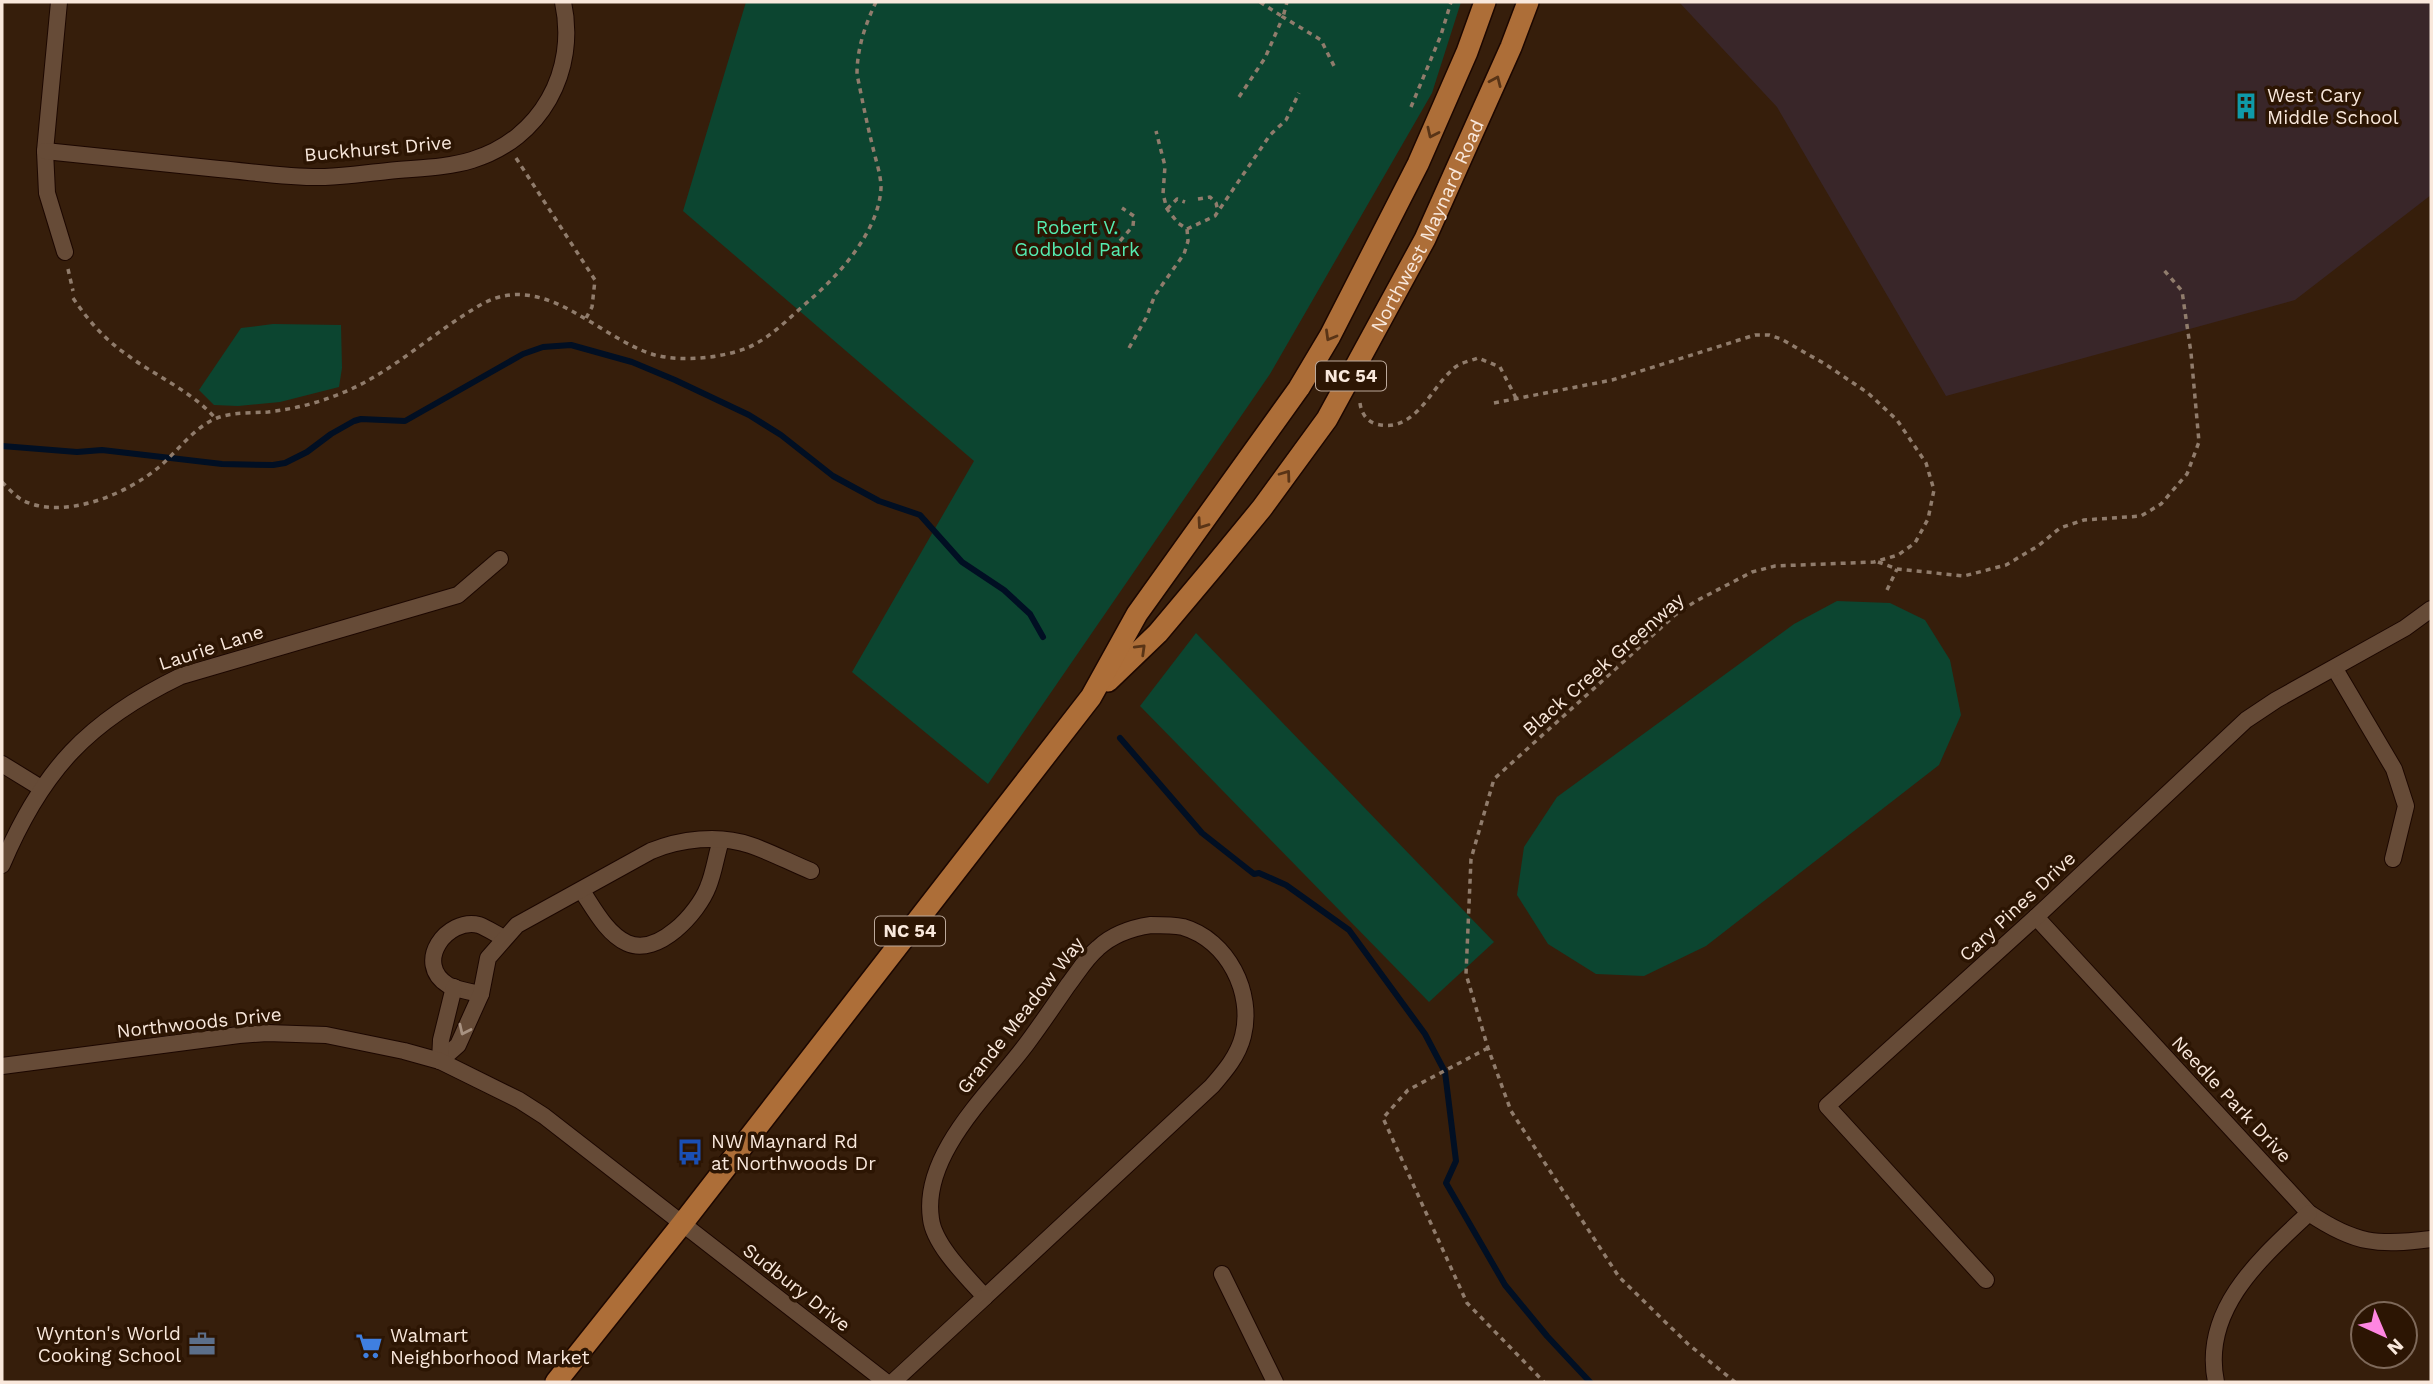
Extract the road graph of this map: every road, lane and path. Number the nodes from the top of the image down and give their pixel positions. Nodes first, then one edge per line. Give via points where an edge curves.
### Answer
1 (59, 2) edge
2 (564, 2) edge
3 (876, 2) edge
4 (1260, 2) edge
5 (1287, 2) edge
6 (1451, 2) edge
7 (1485, 2) edge
8 (1528, 2) edge
9 (1283, 17) junction
10 (1336, 70) dead end
11 (1299, 93) dead end
12 (1239, 97) dead end
13 (1411, 107) dead end
14 (1156, 131) dead end
15 (45, 151) junction
16 (517, 159) dead end
17 (1198, 199) dead end
18 (1185, 202) dead end
19 (1122, 208) dead end
20 (1167, 209) junction
21 (1218, 211) junction
22 (1186, 229) junction
23 (1120, 241) dead end
24 (65, 252) joint
25 (2163, 270) dead end
26 (73, 291) dead end
27 (74, 298) dead end
28 (585, 320) junction
29 (1129, 348) dead end
30 (1516, 398) junction
31 (1359, 400) dead end
32 (1494, 403) dead end
33 (216, 419) junction
34 (2, 482) edge
35 (500, 559) dead end
36 (1877, 562) junction
37 (1897, 569) junction
38 (1887, 590) dead end
39 (2431, 609) edge
40 (2335, 668) junction
41 (1091, 696) junction
42 (2, 764) edge
43 (41, 788) junction
44 (720, 840) junction
45 (2393, 859) dead end
46 (2, 865) edge
47 (811, 871) dead end
48 (582, 891) junction
49 (2036, 917) junction
50 (504, 938) junction
51 (454, 987) junction
52 (481, 994) junction
53 (1488, 1048) junction
54 (440, 1061) junction
55 (2, 1066) edge
56 (2309, 1213) junction
57 (682, 1224) junction
58 (2431, 1239) edge
59 (1222, 1274) dead end
60 (1986, 1279) dead end
61 (985, 1297) junction
62 (556, 1382) edge
63 (886, 1382) edge
64 (893, 1382) edge
65 (1275, 1382) edge
66 (1544, 1382) edge
67 (1735, 1382) edge
68 (2216, 1382) edge

1 - 15 street
2 - 15 street, Buckhurst Drive via 567,43 550,101 507,145 471,160 305,177
3 - 28 path via 859,46 857,74 881,188 864,238 840,271 775,330 730,353 683,358 653,354
4 - 9 path
5 - 9 path
6 - 13 path
7 -> 41 main road, Northwest Maynard Road / NC 54 via 1418,164 1331,336 1299,388 1137,614
41 -> 8 main road, Northwest Maynard Road / NC 54 via 1158,633 1216,565 1327,419 1425,239
9 - 10 path via 1321,40
9 - 12 path via 1265,58
11 - 21 path via 1286,120 1270,135
14 - 20 path via 1166,166 1163,194
15 - 24 street via 47,193
16 - 28 path via 596,280
17 - 21 path via 1210,197
18 - 20 path via 1177,199
19 - 23 path via 1134,216 1133,226
20 - 22 path
21 - 22 path
22 - 29 path via 1184,254 1155,295
24 - 26 path
25 - 37 path via 2182,291 2199,442 2187,474 2161,504 2141,516 2084,520 2060,527 2006,565 1964,576
27 - 33 path via 90,322 125,354 200,403
28 - 33 path via 542,298 503,296 468,312 377,376 344,392 311,404
30 - 31 path via 1500,367 1478,358 1454,367 1417,412 1398,422 1369,421
30 - 32 path, Black Creek Greenway
30 - 36 path, Black Creek Greenway via 1612,380 1755,335 1782,339 1868,393 1897,419 1926,463 1934,490 1928,519 1915,543
33 - 34 path via 142,481 96,502 29,503
35 - 43 street, Laurie Lane via 458,595 181,676 146,693 79,741
36 - 37 path
36 - 53 path, Black Creek Greenway via 1775,566 1717,589 1675,615 1494,779 1471,859 1466,974
37 - 38 path
39 - 40 street, Cary Pines Drive
40 - 45 street via 2394,769 2406,806
40 - 49 street, Cary Pines Drive via 2246,720
41 - 57 main road, Northwest Maynard Road / NC 54
42 - 43 street
43 - 46 street, Laurie Lane
44 - 47 street via 748,844
44 - 48 street via 671,842
44 - 48 street via 708,889 674,932 661,941 642,947 627,943 611,932
48 - 50 street via 517,925
49 - 56 street, Needle Park Drive
49 - 60 street, Cary Pines Drive via 1827,1106
50 - 51 street via 479,925 464,925 442,939 432,960 437,972
50 - 52 street via 488,958
51 - 52 street
51 - 54 street
52 -> 54 street via 457,1045
53 - 66 path via 1409,1090 1383,1118 1467,1303
53 - 67 path, Black Creek Greenway via 1511,1111 1619,1277 1688,1345
54 - 55 street, Northwoods Drive via 326,1035 267,1033
54 - 57 street, Northwoods Drive via 544,1116
56 - 58 street, Needle Park Drive via 2333,1230 2369,1242
56 - 68 street via 2255,1266 2228,1302 2215,1351
57 - 62 main road, Northwest Maynard Road / NC 54
57 - 63 street, Sudbury Drive
59 - 65 street
61 - 61 street, Grande Meadow Way via 1212,1086 1237,1053 1246,1018 1240,982 1231,965 1198,934 1151,925 1108,940 1086,960 1015,1060 963,1122 938,1169 930,1219 943,1246
61 - 64 street, Grande Meadow Way

